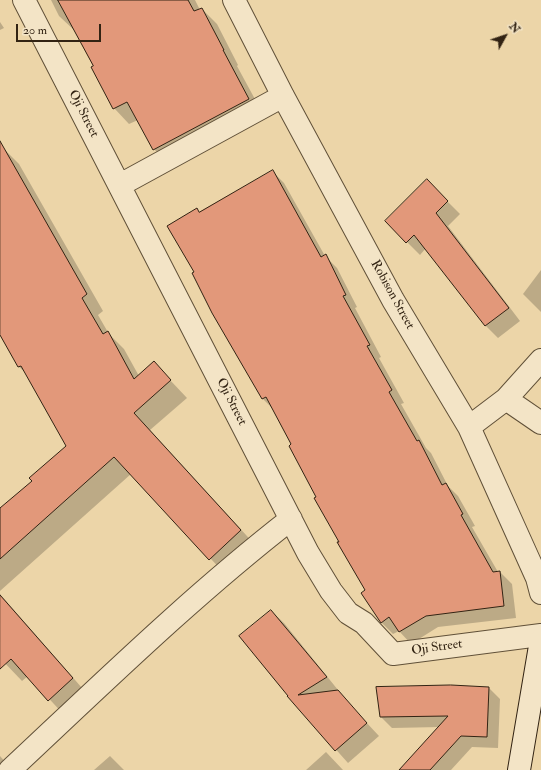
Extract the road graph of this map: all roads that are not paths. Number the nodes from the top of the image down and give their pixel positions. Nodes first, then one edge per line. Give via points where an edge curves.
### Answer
1 (24, 0) edge
2 (234, 0) edge
3 (283, 96) junction
4 (120, 185) junction
5 (541, 360) edge
6 (506, 399) junction
7 (541, 424) edge
8 (469, 427) junction
9 (291, 519) junction
10 (541, 593) edge
11 (541, 635) edge
12 (541, 640) edge
13 (10, 770) edge
14 (519, 770) edge

1 - 4 street, Oji Street
2 - 3 street, Robison Street
3 - 4 street
3 - 8 street, Robison Street via 393,300
4 - 9 street, Oji Street
5 - 6 street
6 - 7 street
6 - 8 street
8 - 10 street, Robison Street via 537,578
9 - 11 street, Oji Street via 331,591 348,613 364,623 393,654
9 - 13 street via 253,548 144,644
12 - 14 street

